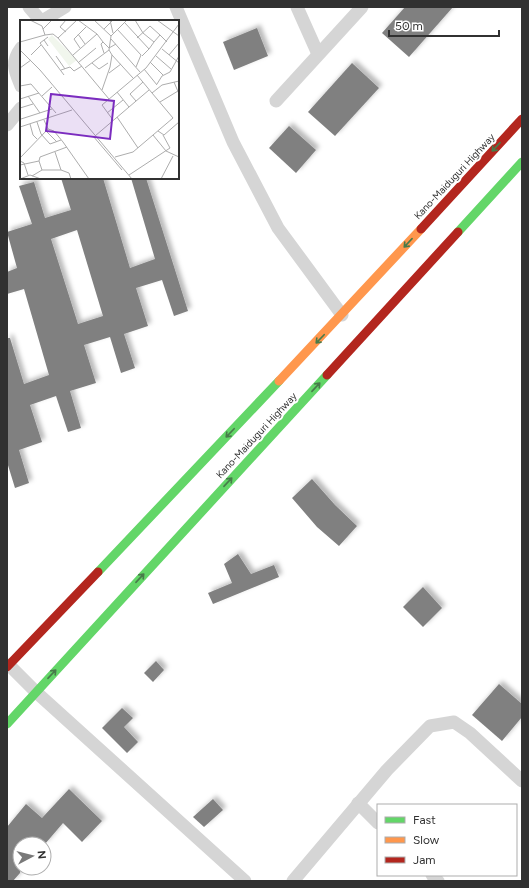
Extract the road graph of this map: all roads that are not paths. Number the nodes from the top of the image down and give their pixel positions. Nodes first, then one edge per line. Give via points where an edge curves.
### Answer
1 (29, 7) edge
2 (65, 7) edge
3 (176, 7) edge
4 (297, 7) edge
5 (362, 7) edge
6 (41, 20) edge
7 (44, 20) edge
8 (20, 50) edge
9 (318, 54) junction
10 (20, 83) edge
11 (276, 101) dead end
12 (20, 109) edge
13 (522, 119) edge
14 (7, 125) edge
15 (522, 162) edge
16 (342, 315) junction
17 (8, 666) edge
18 (36, 692) junction
19 (7, 724) edge
20 (522, 781) edge
21 (358, 803) junction
22 (377, 822) edge
23 (245, 881) edge
24 (293, 881) edge

1 - 6 street
2 - 7 street
3 - 16 street via 233,142 278,228
4 - 9 street
5 - 9 street
8 - 10 street via 14,65
9 - 11 street
12 - 14 street
13 -> 16 highway, Kano-Maiduguri Highway
18 -> 15 highway, Kano-Maiduguri Highway
16 -> 17 highway, Kano-Maiduguri Highway
17 - 18 street
18 - 19 highway, Kano-Maiduguri Highway
18 - 23 street
20 - 21 street via 470,733 454,722 430,726
21 - 22 street
21 - 24 street

